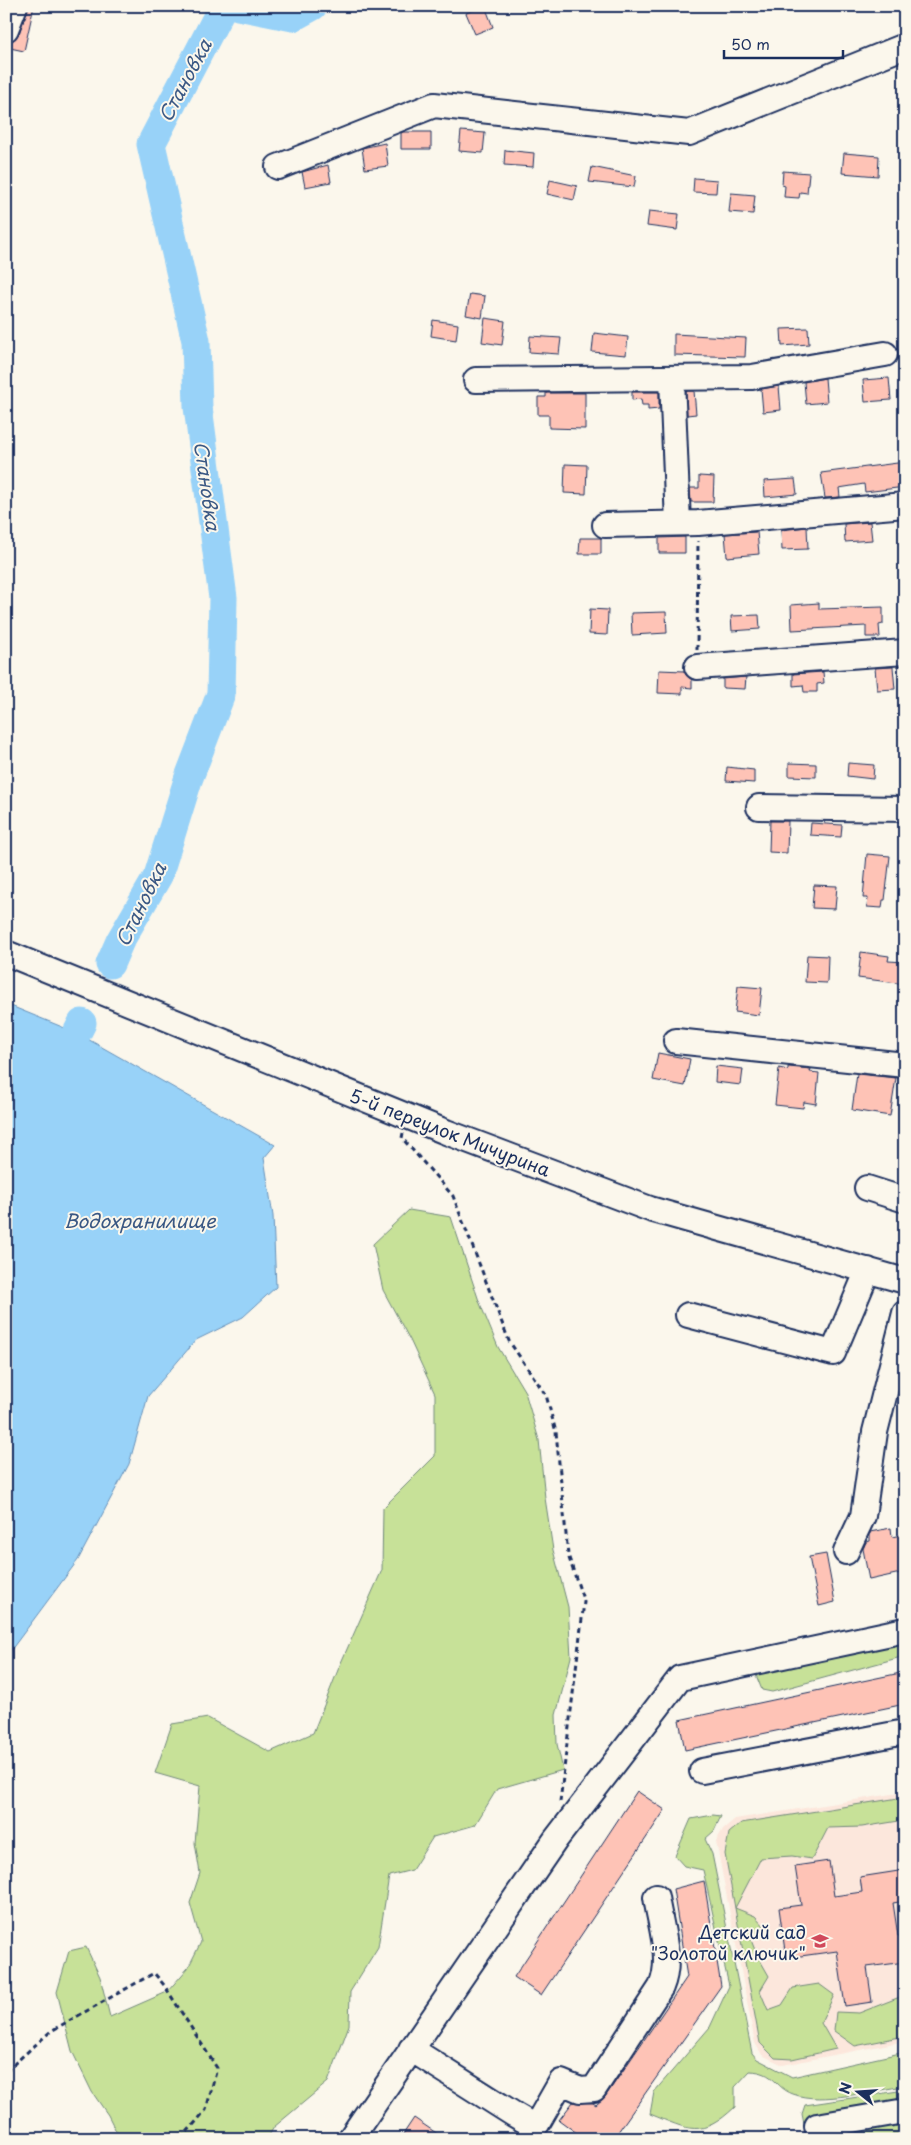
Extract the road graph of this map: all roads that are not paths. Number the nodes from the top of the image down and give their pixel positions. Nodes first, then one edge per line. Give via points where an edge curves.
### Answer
1 (15, 6) edge
2 (6, 29) edge
3 (905, 46) edge
4 (278, 168) dead end
5 (885, 354) dead end
6 (672, 379) junction
7 (476, 380) dead end
8 (905, 506) edge
9 (688, 523) junction
10 (605, 525) dead end
11 (905, 652) edge
12 (697, 667) road end
13 (759, 807) dead end
14 (905, 809) edge
15 (6, 953) edge
16 (676, 1041) dead end
17 (905, 1065) edge
18 (867, 1188) dead end
19 (905, 1200) edge
20 (868, 1270) junction
21 (905, 1280) edge
22 (905, 1313) edge
23 (688, 1315) dead end
24 (846, 1552) dead end
25 (902, 1630) edge
26 (905, 1732) edge
27 (702, 1771) dead end
28 (656, 1897) dead end
29 (412, 2049) junction
30 (905, 2111) edge
31 (519, 2118) junction
32 (350, 2139) edge
33 (541, 2139) edge
34 (820, 2139) edge

1 - 2 street
3 - 4 street via 689,133 434,105
5 - 6 street via 752,377
6 - 7 street
6 - 9 street
8 - 9 street
9 - 10 street
11 - 12 street
13 - 14 street
15 - 20 street, 5-й переулок Мичурина via 405,1115 650,1209
16 - 17 street
18 - 19 street
20 - 21 street, 5-й переулок Мичурина
20 - 23 street via 833,1353
22 - 24 street via 875,1432 863,1516
25 - 29 street via 680,1678 556,1839
26 - 27 street
28 - 31 street via 666,1962 666,1974 660,1987 594,2089 580,2090 561,2082 537,2124
29 - 31 street
29 - 32 street
30 - 34 street via 817,2126
31 - 33 street

